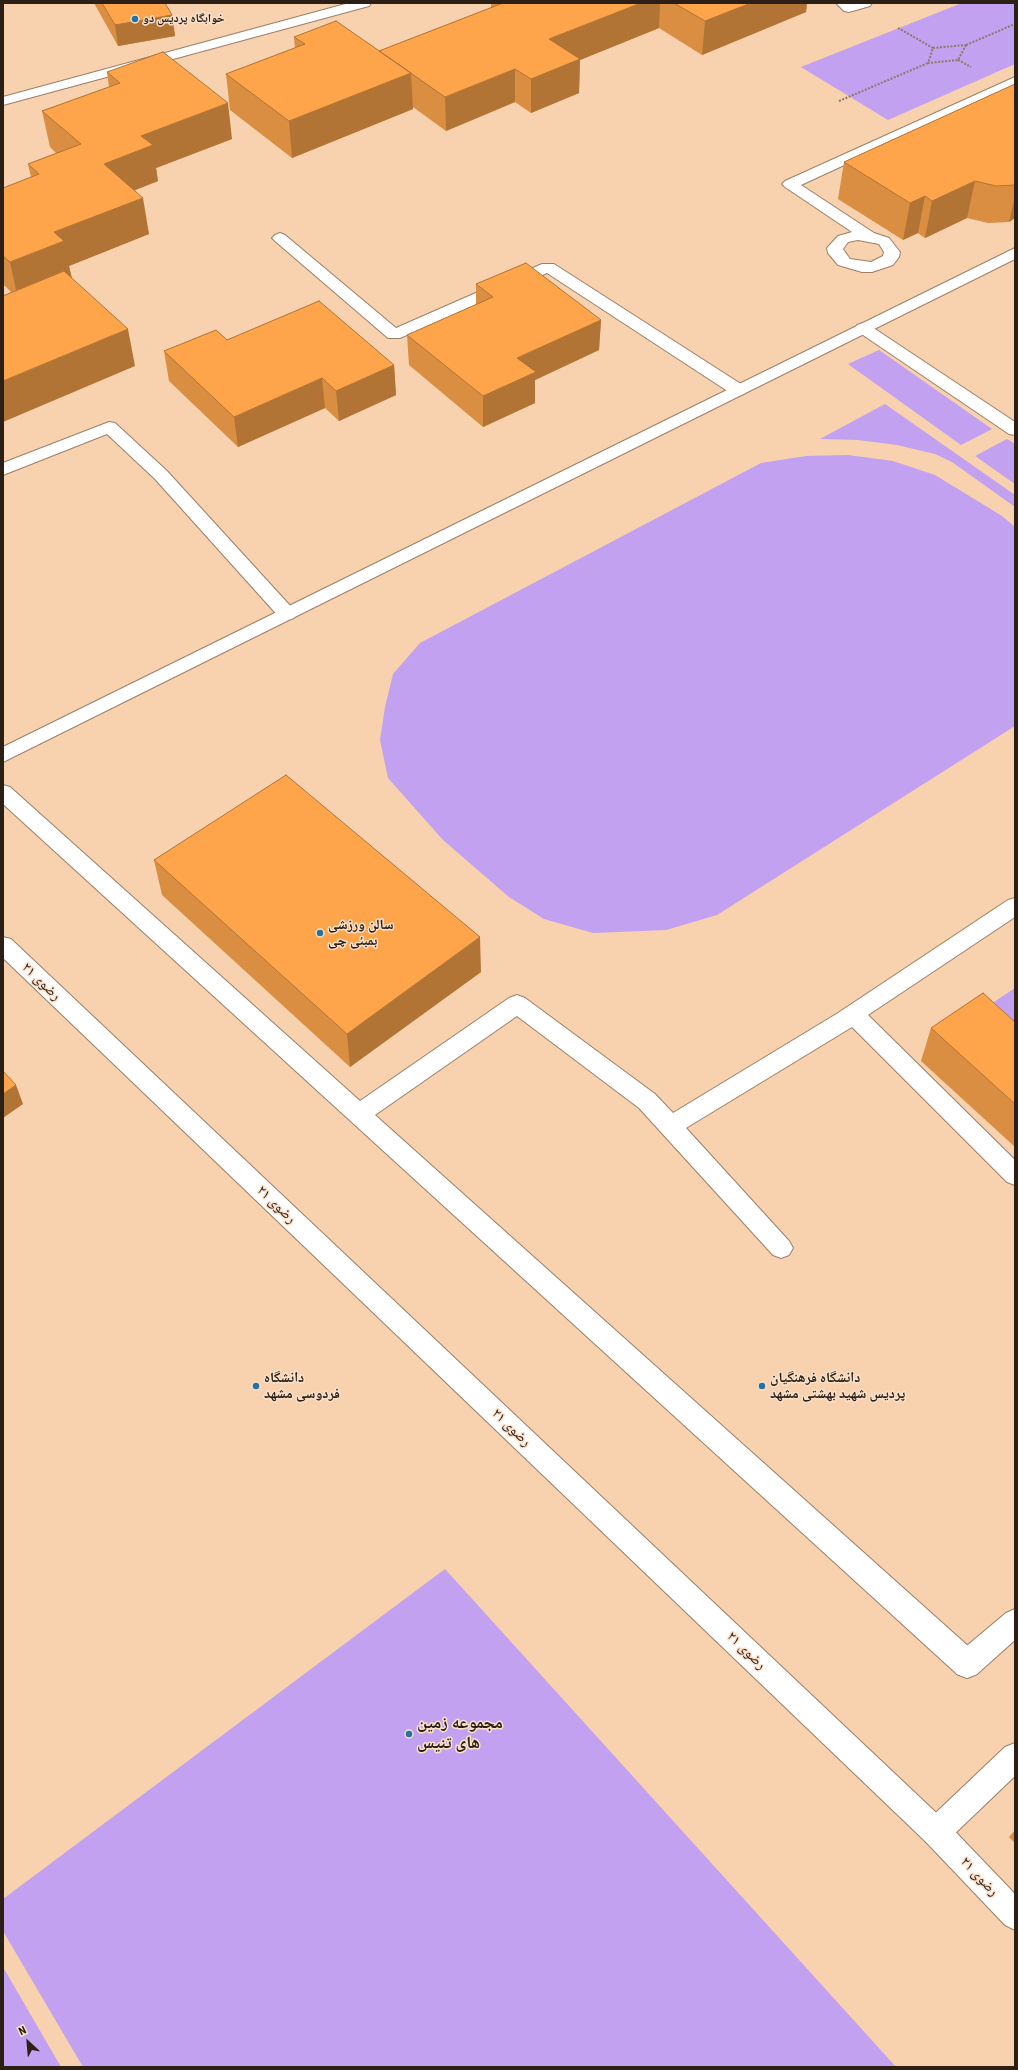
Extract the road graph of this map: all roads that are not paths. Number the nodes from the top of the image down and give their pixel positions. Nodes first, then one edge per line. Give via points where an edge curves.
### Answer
1 (364, 3) edge
2 (842, 3) edge
3 (865, 3) edge
4 (1015, 81) edge
5 (3, 101) edge
6 (868, 236) dead end
7 (280, 238) dead end
8 (1015, 253) edge
9 (863, 328) junction
10 (738, 390) junction
11 (1015, 430) edge
12 (3, 469) edge
13 (287, 614) junction
14 (3, 755) edge
15 (3, 792) edge
16 (1015, 906) edge
17 (3, 945) edge
18 (853, 1014) junction
19 (359, 1114) junction
20 (670, 1126) junction
21 (1015, 1175) edge
22 (781, 1248) dead end
23 (1015, 1622) edge
24 (1015, 1757) edge
25 (936, 1832) junction
26 (1015, 1915) edge

1 - 5 street
2 - 3 street via 849,8
4 - 6 street via 790,184
7 - 10 street via 394,335 548,267
8 - 9 street
9 - 10 street
9 - 11 street
10 - 13 street
12 - 13 street via 109,427 161,475
13 - 14 street
15 - 19 street
16 - 18 street
17 - 25 street, رضوی ۲۱
18 - 20 street
18 - 21 street
19 - 20 street via 518,1004 647,1101
19 - 23 street via 967,1664
20 - 22 street
24 - 25 street
25 - 26 street, رضوی ۲۱

